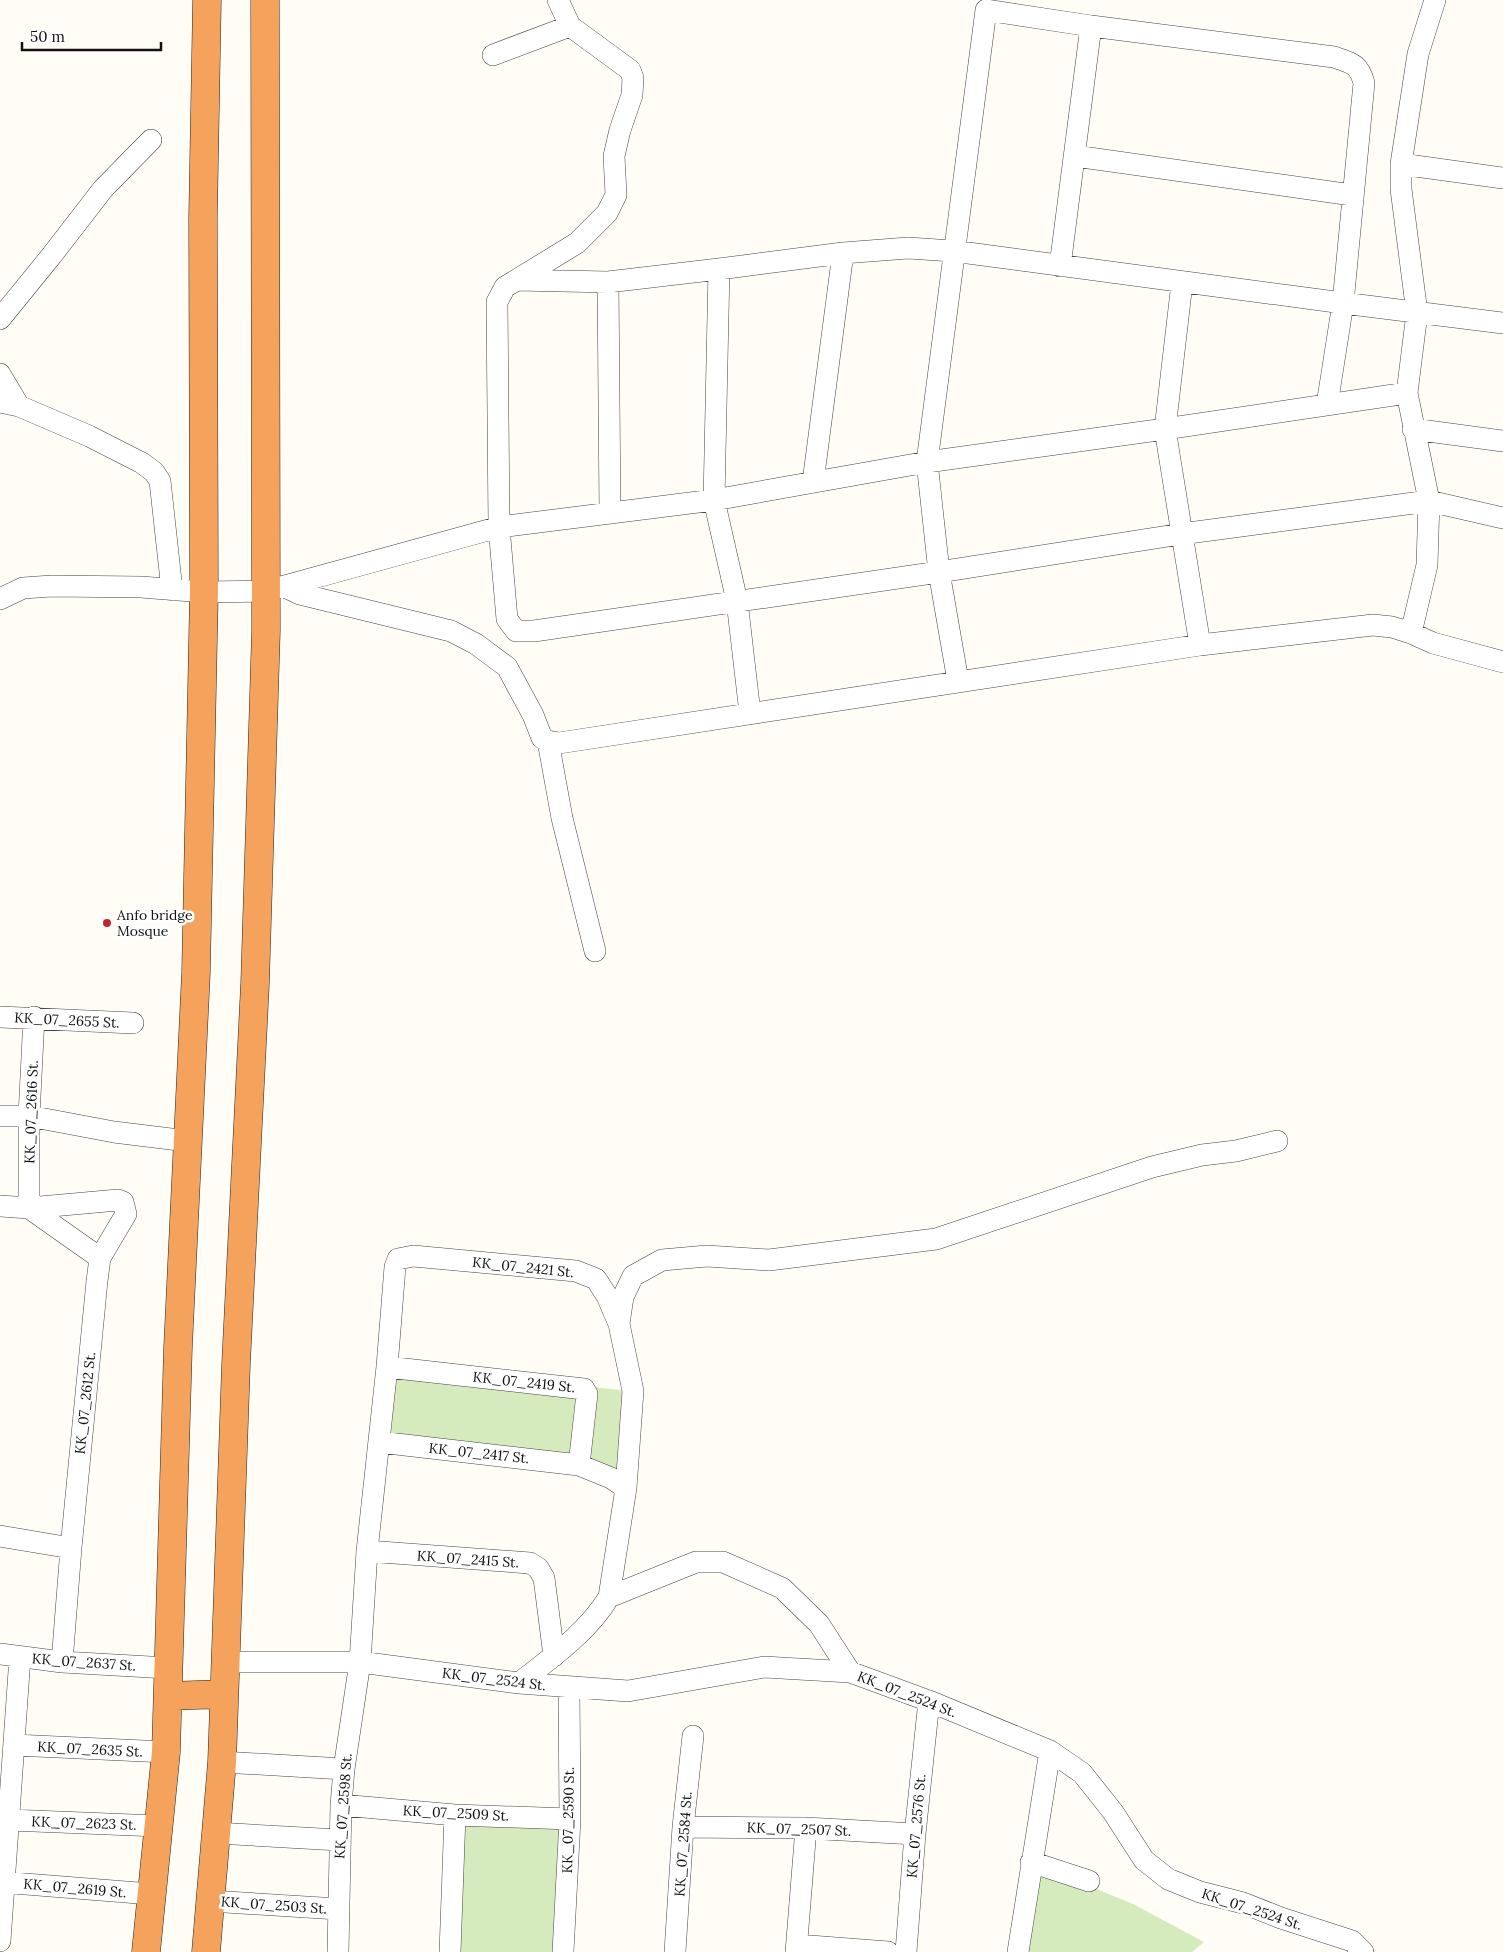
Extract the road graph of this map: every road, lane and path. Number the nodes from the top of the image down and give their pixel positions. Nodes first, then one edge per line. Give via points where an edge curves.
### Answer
1 (208, 0) edge
2 (266, 0) edge
3 (558, 0) edge
4 (1435, 0) edge
5 (987, 5) edge
6 (570, 26) junction
7 (1091, 26) junction
8 (493, 55) dead end
9 (151, 140) dead end
10 (1075, 156) junction
11 (1401, 164) junction
12 (1503, 178) edge
13 (1352, 195) junction
14 (953, 251) junction
15 (843, 253) junction
16 (1060, 266) junction
17 (719, 269) junction
18 (516, 280) junction
19 (608, 282) junction
20 (1182, 282) junction
21 (1343, 303) junction
22 (1417, 313) junction
23 (0, 319) edge
24 (1503, 323) edge
25 (0, 374) edge
26 (1407, 393) junction
27 (9, 404) edge
28 (1327, 405) junction
29 (1165, 429) junction
30 (1413, 429) junction
31 (1503, 441) edge
32 (926, 462) junction
33 (813, 482) junction
34 (714, 500) junction
35 (1429, 501) junction
36 (610, 513) junction
37 (1503, 518) edge
38 (499, 527) junction
39 (1181, 534) junction
40 (939, 572) junction
41 (276, 589) junction
42 (172, 590) junction
43 (204, 592) junction
44 (0, 599) edge
45 (737, 601) junction
46 (1411, 633) junction
47 (1200, 645) junction
48 (1503, 662) edge
49 (958, 681) junction
50 (750, 713) junction
51 (548, 741) junction
52 (595, 951) dead end
53 (0, 1017) edge
54 (34, 1017) junction
55 (133, 1023) dead end
56 (0, 1116) edge
57 (29, 1116) junction
58 (188, 1141) junction
59 (1276, 1141) dead end
60 (0, 1206) edge
61 (29, 1208) junction
62 (100, 1258) junction
63 (398, 1259) joint
64 (619, 1324) junction
65 (387, 1367) junction
66 (379, 1442) junction
67 (579, 1465) junction
68 (626, 1488) junction
69 (0, 1536) edge
70 (71, 1548) junction
71 (367, 1551) junction
72 (609, 1597) junction
73 (10, 1656) edge
74 (554, 1656) junction
75 (62, 1662) junction
76 (225, 1662) junction
77 (360, 1662) junction
78 (168, 1668) junction
79 (850, 1672) junction
80 (519, 1683) junction
81 (569, 1688) junction
82 (224, 1694) junction
83 (168, 1696) junction
84 (929, 1701) junction
85 (692, 1736) dead end
86 (14, 1745) junction
87 (1050, 1751) junction
88 (166, 1752) junction
89 (222, 1762) junction
90 (344, 1769) junction
91 (6, 1783) edge
92 (341, 1805) junction
93 (455, 1815) junction
94 (570, 1819) junction
95 (9, 1820) junction
96 (158, 1826) junction
97 (683, 1827) junction
98 (806, 1828) junction
99 (216, 1833) junction
100 (915, 1834) junction
101 (339, 1840) junction
102 (1031, 1862) junction
103 (1089, 1881) dead end
104 (2, 1882) edge
105 (151, 1894) junction
106 (210, 1901) junction
107 (338, 1909) junction
108 (0, 1941) edge
109 (1352, 1948) edge
110 (797, 1949) edge
111 (146, 1952) edge
112 (206, 1952) edge
113 (338, 1952) edge
114 (450, 1952) edge
115 (563, 1952) edge
116 (675, 1952) edge
117 (888, 1952) edge
118 (906, 1952) edge
119 (1018, 1952) edge

1 - 43 highway via 203,217
2 - 41 highway
3 - 6 street
4 - 11 street via 1418,54
5 - 7 street
5 - 14 street
6 - 8 street
6 - 18 street via 630,70 634,78 614,156 616,195 607,213 577,243
7 - 10 street
7 - 13 street via 1334,57 1353,63 1361,72 1364,83
9 - 23 street via 103,189
10 - 13 street
10 - 16 street
11 - 12 street
11 - 22 street via 1401,189
13 - 21 street
14 - 15 street via 908,248
14 - 16 street
14 - 32 street
15 - 17 street
15 - 33 street
16 - 20 street
17 - 19 street
17 - 34 street
18 - 19 street
18 - 38 street via 505,287 497,302
19 - 36 street
20 - 21 street
20 - 29 street
21 - 22 street
21 - 28 street
22 - 24 street
22 - 26 street
25 - 27 street
26 - 28 street
26 - 30 street
27 - 42 street via 89,436 154,472 160,481
28 - 29 street
29 - 32 street
29 - 39 street
30 - 31 street
30 - 35 street
32 - 33 street
32 - 40 street
33 - 34 street
34 - 36 street
34 - 45 street
35 - 37 street
35 - 39 street
35 - 46 street via 1427,565
36 - 38 street
38 - 41 street
38 - 45 street via 507,619 516,631 534,632
39 - 40 street
39 - 47 street
40 - 45 street
40 - 49 street
41 - 43 street
41 - 51 street via 450,632 476,644 507,667 542,738
41 - 76 highway via 260,833
42 - 43 street
42 - 44 street via 52,586 23,588
43 - 58 highway
45 - 50 street
46 - 47 street via 1373,625
46 - 48 street via 1432,644
47 - 49 street
49 - 50 street
50 - 51 street via 560,742
51 - 52 street via 562,818
53 - 54 street, KK_07_2655 St.
54 - 55 street, KK_07_2655 St.
54 - 57 street, KK_07_2616 St.
56 - 57 street
57 - 58 street via 114,1132
57 - 61 street, KK_07_2616 St.
58 - 78 highway
59 - 64 street via 1152,1167 936,1239 769,1260 707,1256 662,1260 634,1276 623,1297
60 - 61 street
61 - 62 street
61 - 62 street, KK_07_2612 St. via 118,1200 125,1206 126,1214
62 - 70 street, KK_07_2612 St.
63 - 64 street, KK_07_2421 St. via 413,1256 576,1272 596,1280
63 - 65 street, KK_07_2598 St.
64 - 68 street via 633,1391
65 - 66 street, KK_07_2598 St.
65 - 67 street, KK_07_2419 St. via 584,1389 587,1394
66 - 67 street, KK_07_2417 St.
66 - 71 street, KK_07_2598 St.
67 - 68 street, KK_07_2417 St. via 604,1474
68 - 72 street
69 - 70 street
70 - 75 street, KK_07_2612 St.
71 - 74 street, KK_07_2415 St. via 530,1563 544,1578
71 - 77 street, KK_07_2598 St.
72 - 74 street via 600,1613
72 - 79 street via 696,1562 722,1562 782,1588 818,1624
73 - 75 street, KK_07_2637 St.
73 - 86 street
74 - 80 street
75 - 78 street, KK_07_2637 St.
76 - 77 street, KK_07_2524 St.
76 - 82 highway
77 - 80 street, KK_07_2524 St.
77 - 90 street, KK_07_2598 St.
78 - 83 highway
79 - 81 street, KK_07_2524 St. via 764,1667 628,1691
79 - 84 street, KK_07_2524 St.
80 - 81 street, KK_07_2524 St.
81 - 94 street, KK_07_2590 St.
82 - 83 highway
82 - 89 highway
83 - 88 highway
84 - 87 street, KK_07_2524 St.
84 - 100 street, KK_07_2576 St.
85 - 97 street, KK_07_2584 St.
86 - 88 street, KK_07_2635 St.
86 - 91 street
87 - 102 street
87 - 109 street, KK_07_2524 St. via 1082,1773 1114,1812 1144,1860 1168,1879 1200,1892 1244,1903
88 - 96 highway
89 - 90 street
89 - 99 highway
90 - 92 street, KK_07_2598 St.
91 - 95 street
92 - 93 street, KK_07_2509 St.
92 - 101 street, KK_07_2598 St.
93 - 94 street, KK_07_2509 St.
93 - 114 street
94 - 115 street, KK_07_2590 St.
95 - 96 street, KK_07_2623 St.
95 - 104 street
96 - 105 highway
97 - 98 street, KK_07_2507 St.
97 - 116 street, KK_07_2584 St.
98 - 100 street, KK_07_2507 St.
98 - 110 street
99 - 101 street
99 - 106 highway
100 - 118 street, KK_07_2576 St.
101 - 107 street, KK_07_2598 St.
102 - 103 street
102 - 119 street
104 - 105 street, KK_07_2619 St.
104 - 108 street
105 - 111 highway
106 - 107 street, KK_07_2503 St.
106 - 112 highway
107 - 113 street, KK_07_2598 St.
110 - 117 street

